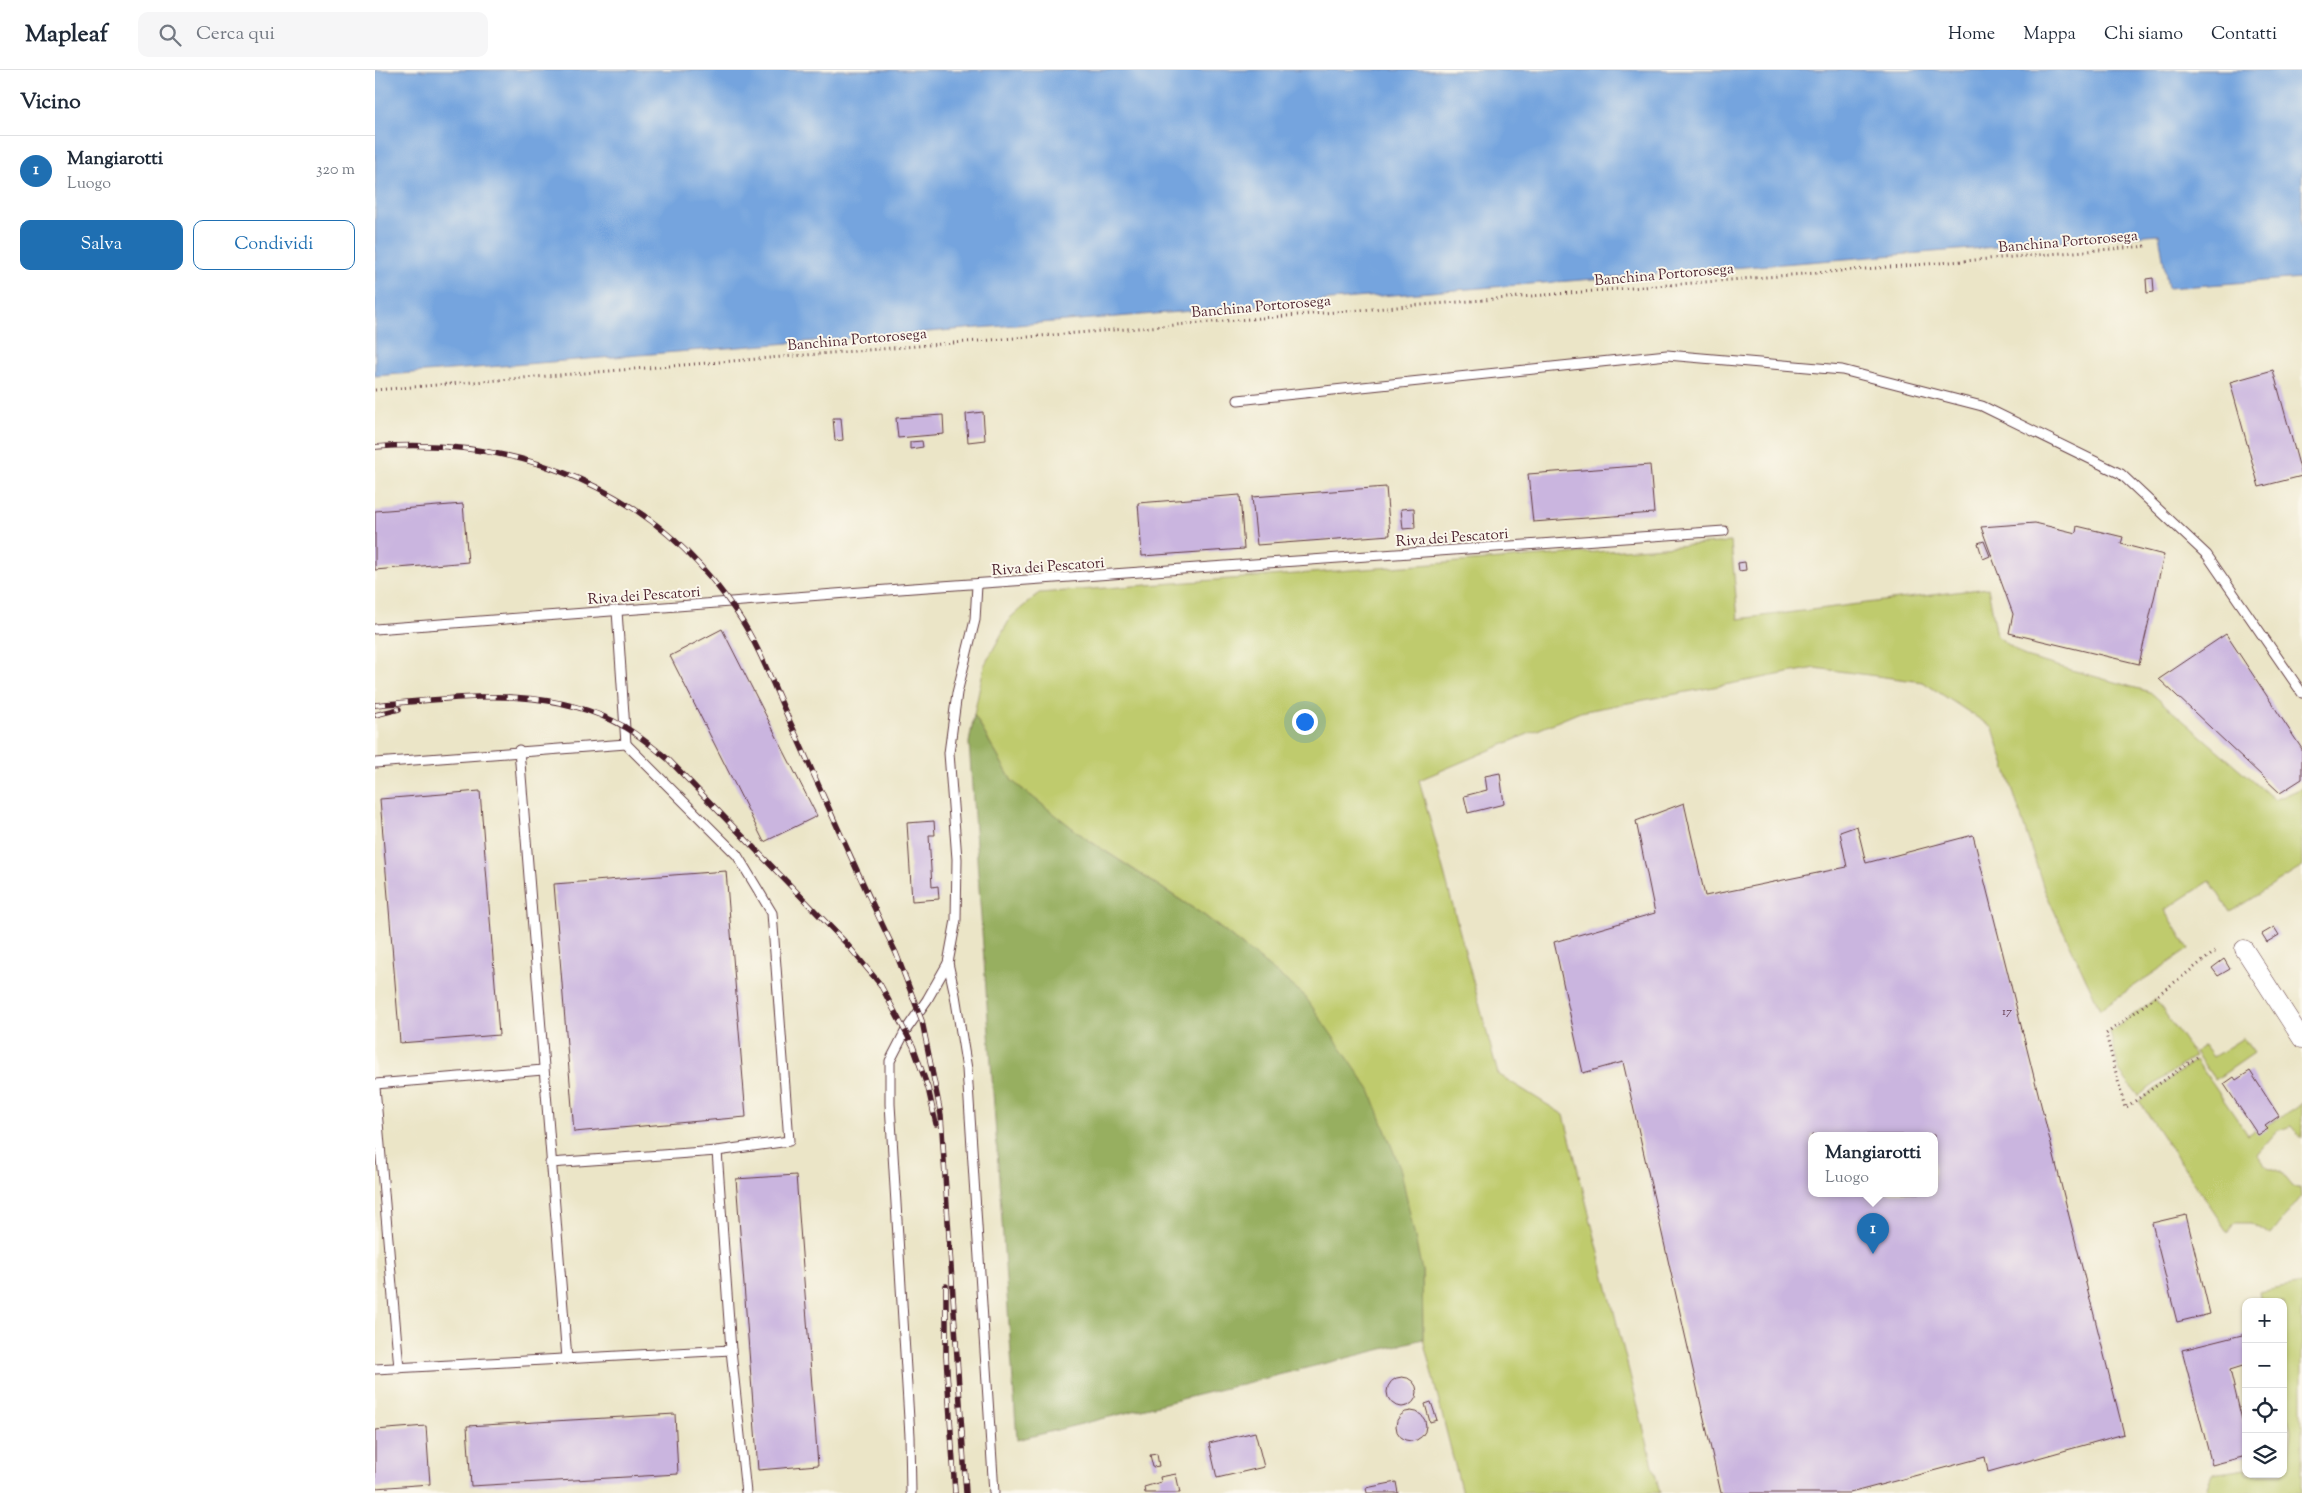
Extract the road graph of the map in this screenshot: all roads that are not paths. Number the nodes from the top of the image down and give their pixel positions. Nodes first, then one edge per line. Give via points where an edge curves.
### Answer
1 (1238, 400) dead end
2 (1724, 531) dead end
3 (977, 585) junction
4 (617, 611) junction
5 (375, 629) edge
6 (2302, 693) edge
7 (625, 744) junction
8 (519, 750) junction
9 (375, 763) edge
10 (2244, 950) dead end
11 (948, 963) junction
12 (2302, 1039) edge
13 (543, 1070) junction
14 (375, 1085) edge
15 (717, 1151) junction
16 (550, 1163) junction
17 (731, 1350) junction
18 (567, 1359) junction
19 (399, 1368) junction
20 (375, 1369) edge
21 (746, 1493) edge
22 (911, 1493) edge
23 (994, 1493) edge

1 - 6 lane via 1667,355 1842,370 1982,406 2121,474 2207,555
2 - 3 lane, Riva dei Pescatori
3 - 4 lane, Riva dei Pescatori
3 - 11 lane via 975,620 957,692 949,753 957,867 956,920
4 - 5 lane, Riva dei Pescatori
4 - 7 lane
7 - 8 lane
7 - 15 lane via 737,855 771,913 789,1141
8 - 9 lane
8 - 13 lane
10 - 12 street
11 - 22 lane via 890,1061 889,1104
11 - 23 lane via 967,1069
13 - 14 lane
13 - 16 lane
14 - 19 lane
15 - 16 lane
15 - 17 lane
16 - 18 lane
17 - 18 lane
17 - 21 lane
18 - 19 lane
19 - 20 lane

